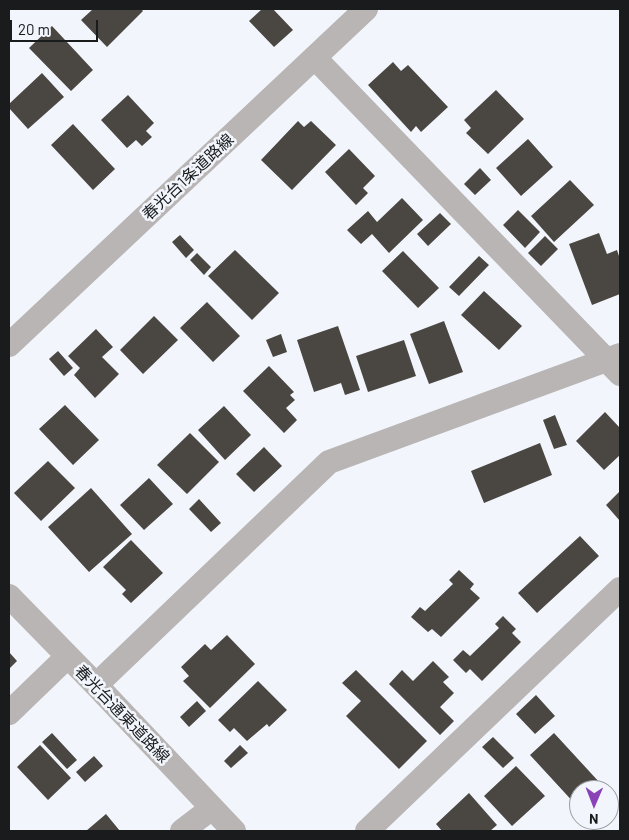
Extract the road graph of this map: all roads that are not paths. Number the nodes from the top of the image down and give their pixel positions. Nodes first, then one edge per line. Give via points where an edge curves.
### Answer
1 (366, 9) edge
2 (315, 58) junction
3 (9, 345) edge
4 (616, 363) edge
5 (620, 589) edge
6 (9, 596) edge
7 (66, 657) junction
8 (96, 685) junction
9 (9, 713) edge
10 (212, 808) junction
11 (182, 831) edge
12 (234, 831) edge
13 (367, 831) edge

1 - 2 street, 春光台1条道路線
2 - 3 street, 春光台1条道路線
2 - 4 street
4 - 8 street via 329,462
5 - 13 street
6 - 7 street, 春光台通東道路線
7 - 8 street, 春光台通東道路線
7 - 9 street
8 - 10 street, 春光台通東道路線
10 - 11 street
10 - 12 street, 春光台通東道路線

